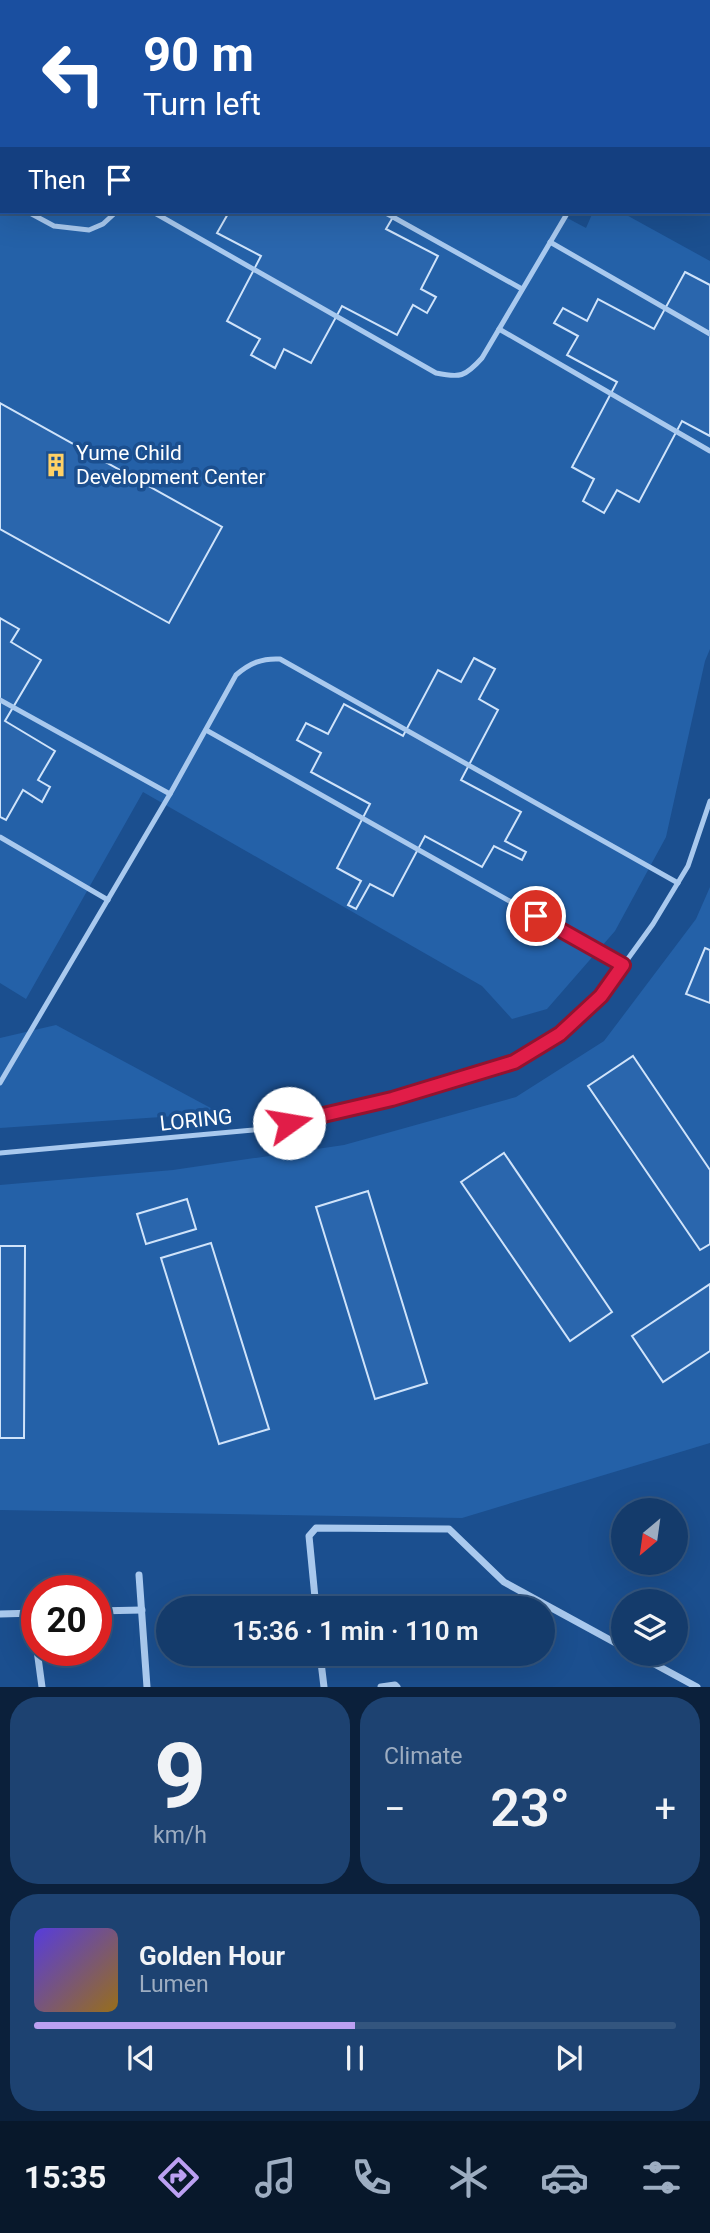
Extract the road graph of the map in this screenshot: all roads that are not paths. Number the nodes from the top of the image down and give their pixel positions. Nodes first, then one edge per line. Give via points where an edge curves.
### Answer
1 (32, 214) edge
2 (114, 214) edge
3 (157, 214) edge
4 (388, 214) edge
5 (567, 214) edge
6 (550, 242) junction
7 (522, 289) junction
8 (499, 329) junction
9 (710, 334) edge
10 (710, 451) edge
11 (0, 700) edge
12 (206, 730) junction
13 (170, 794) junction
14 (710, 801) edge
15 (0, 836) edge
16 (678, 883) junction
17 (108, 900) junction
18 (623, 965) junction
19 (0, 1083) edge
20 (0, 1153) edge
21 (139, 1575) dead end
22 (315, 1596) edge
23 (530, 1596) edge
24 (142, 1610) junction
25 (555, 1610) edge
26 (112, 1611) edge
27 (21, 1613) edge
28 (0, 1614) edge
29 (611, 1640) edge
30 (39, 1666) edge
31 (321, 1666) edge
32 (658, 1666) edge
33 (42, 1687) edge
34 (147, 1687) edge
35 (324, 1687) edge
36 (381, 1687) edge
37 (397, 1687) edge
38 (697, 1687) edge

1 - 2 lane via 54,226 89,230
3 - 8 lane via 436,373 453,377 470,372
4 - 7 lane
5 - 6 lane
6 - 7 lane
6 - 9 lane
7 - 8 lane
8 - 10 lane
11 - 13 lane
12 - 13 lane
12 - 16 lane via 236,675 265,658 280,659
12 - 18 lane
13 - 17 lane
14 - 16 lane, LORING
15 - 17 lane
16 - 18 lane, LORING
17 - 19 lane
18 - 20 lane, LORING via 601,996 560,1034 514,1062 392,1099 264,1129
21 - 24 street
22 - 23 street via 309,1536 316,1528 449,1529 504,1582
24 - 26 street
24 - 34 street
25 - 29 street
27 - 28 street
30 - 33 street
31 - 35 street
32 - 38 street
36 - 37 street

